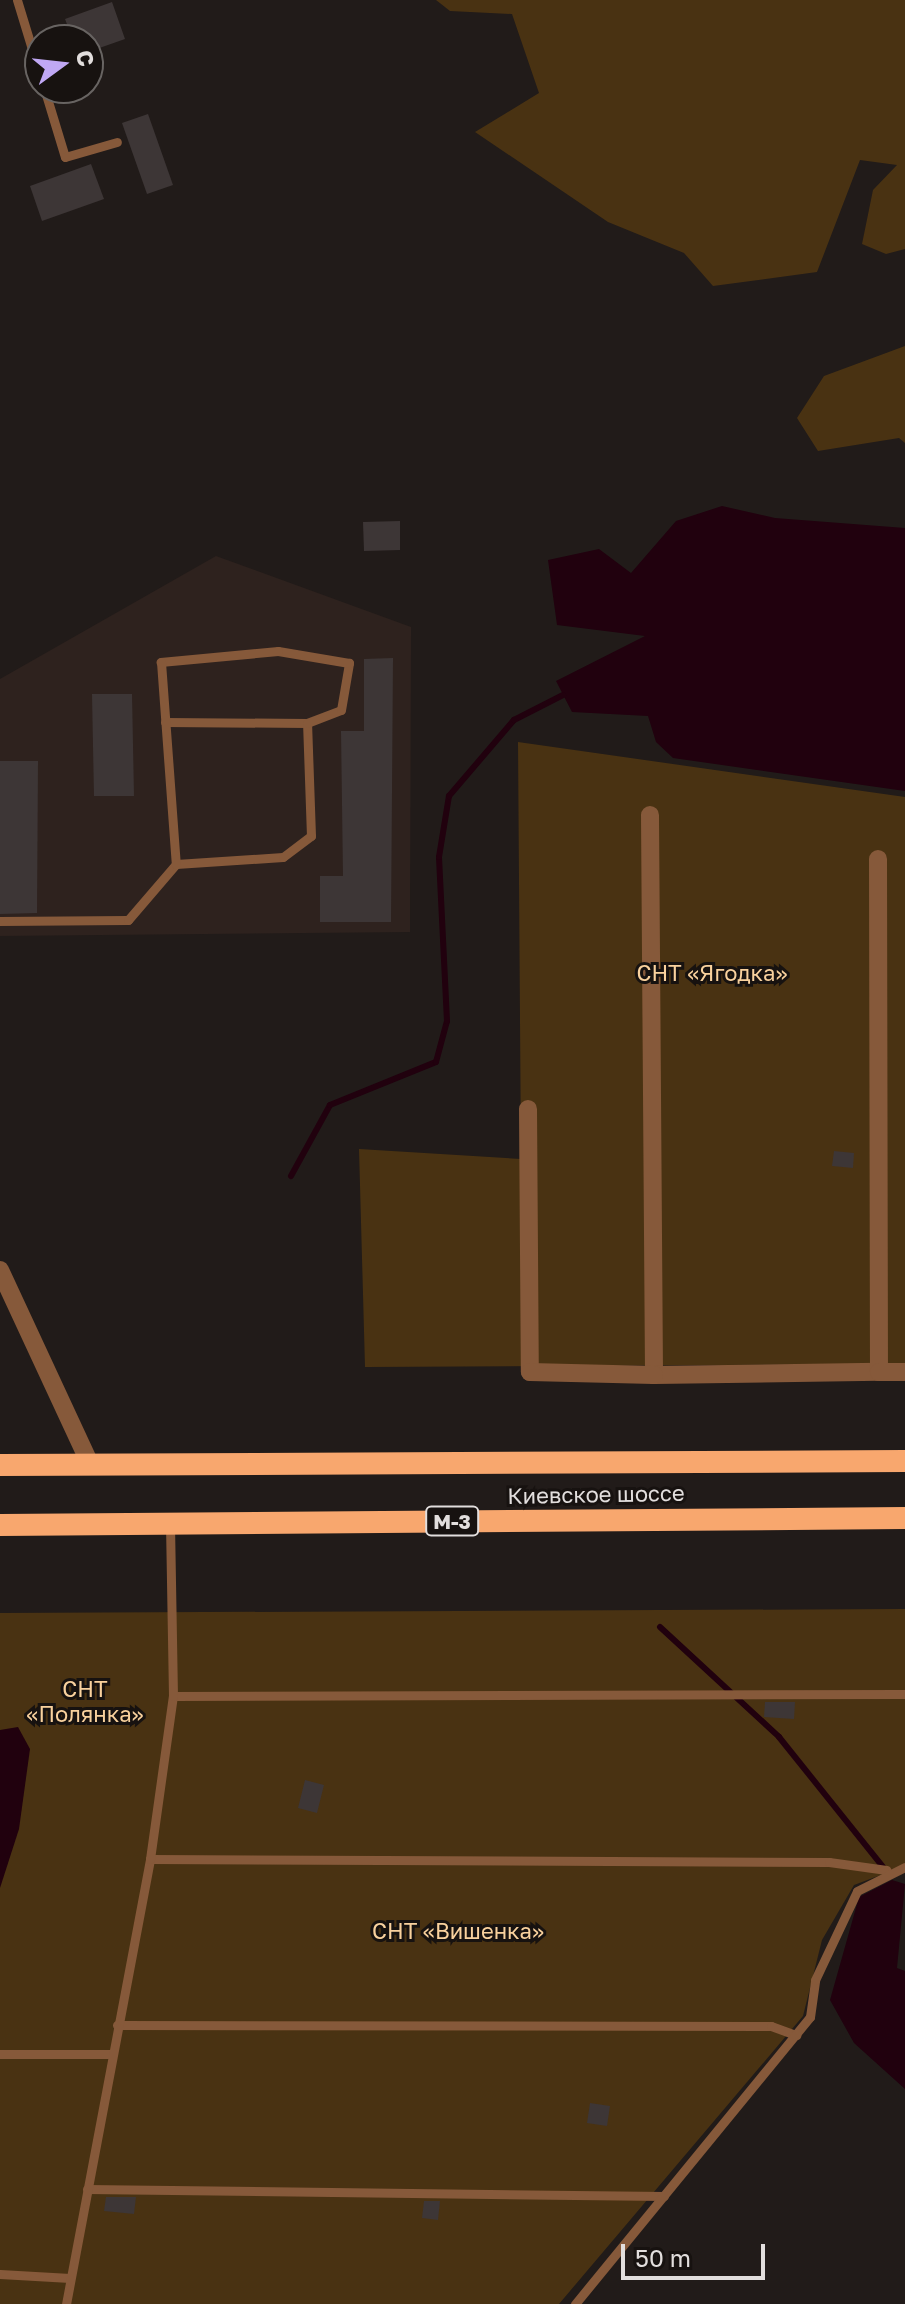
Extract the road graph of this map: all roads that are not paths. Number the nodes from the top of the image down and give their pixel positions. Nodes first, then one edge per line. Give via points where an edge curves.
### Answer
1 (17, 0) edge
2 (24, 24) edge
3 (49, 104) edge
4 (117, 142) dead end
5 (165, 722) junction
6 (307, 723) junction
7 (650, 815) dead end
8 (878, 859) dead end
9 (176, 864) junction
10 (0, 921) edge
11 (528, 1109) dead end
12 (0, 1270) edge
13 (879, 1372) junction
14 (905, 1372) edge
15 (654, 1375) junction
16 (905, 1461) edge
17 (90, 1464) junction
18 (0, 1465) edge
19 (905, 1518) edge
20 (170, 1524) junction
21 (0, 1525) edge
22 (905, 1694) edge
23 (173, 1696) junction
24 (150, 1859) junction
25 (905, 1867) edge
26 (886, 1870) junction
27 (117, 2025) junction
28 (796, 2035) junction
29 (0, 2054) edge
30 (112, 2054) junction
31 (87, 2189) junction
32 (664, 2196) junction
33 (0, 2274) edge
34 (70, 2278) junction
35 (66, 2304) edge
36 (575, 2304) edge

1 - 2 lane
3 - 4 lane via 65,157
5 - 6 lane
5 - 6 lane via 161,662 278,651 349,663 341,710
5 - 9 lane
6 - 9 lane via 311,836 283,857
7 - 15 street
8 - 13 street
9 - 10 lane via 128,920
11 - 15 street via 530,1372
12 - 17 street
13 - 14 street
13 - 15 street
16 - 17 highway, Киевское шоссе
17 - 18 highway, Киевское шоссе
19 - 20 highway, Киевское шоссе / М-3
20 - 21 highway, Киевское шоссе / М-3
20 - 23 lane
22 - 23 lane
23 - 24 lane
24 - 26 lane via 829,1862
24 - 27 lane
25 - 26 lane
26 - 28 lane via 857,1891 815,1980 810,2017
27 - 28 lane via 771,2026
27 - 30 lane
28 - 32 lane
29 - 30 lane
30 - 31 lane
31 - 32 lane
31 - 34 lane
32 - 36 lane
33 - 34 lane
34 - 35 lane

